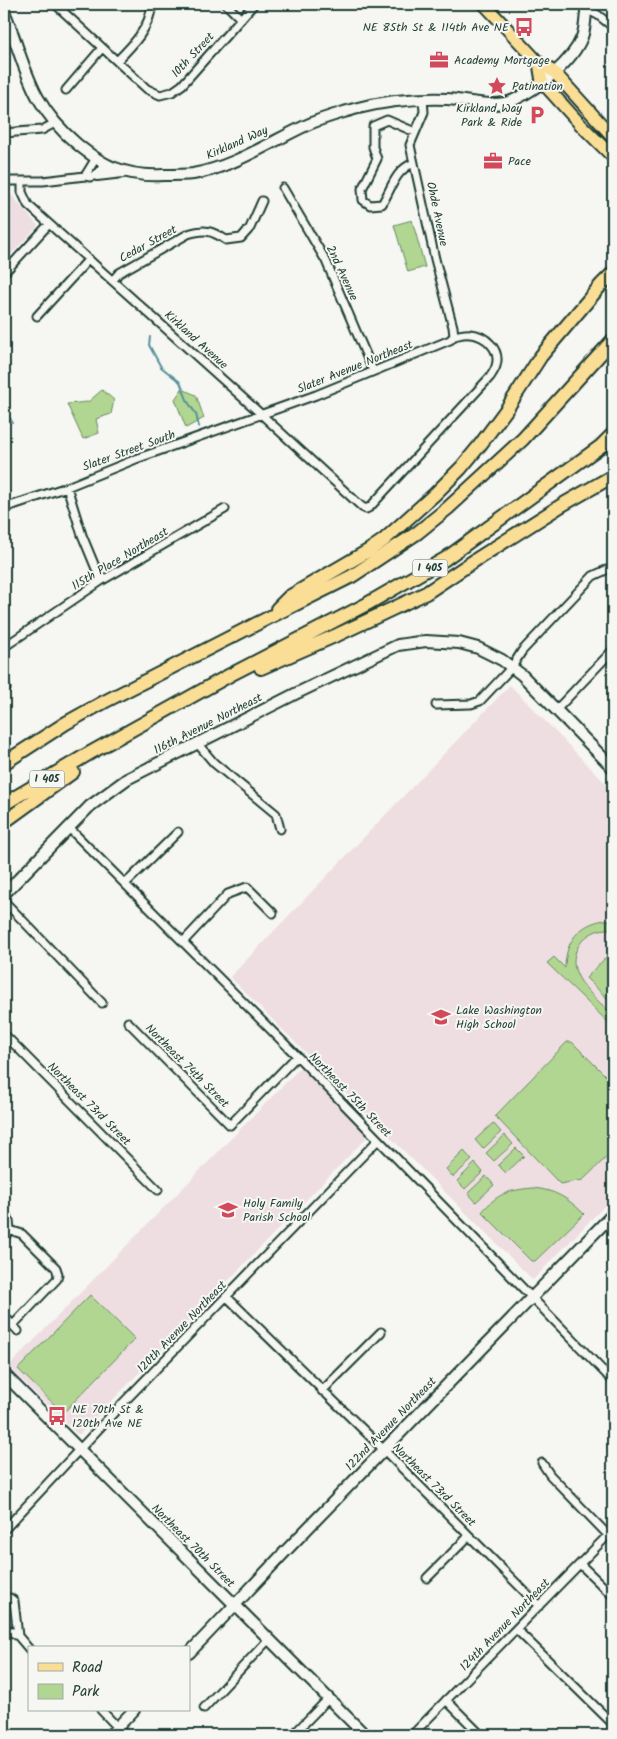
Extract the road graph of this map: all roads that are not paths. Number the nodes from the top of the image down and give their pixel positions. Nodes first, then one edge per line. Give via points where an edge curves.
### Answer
1 (55, 4) edge
2 (152, 4) edge
3 (226, 4) edge
4 (254, 4) edge
5 (484, 4) edge
6 (587, 6) edge
7 (4, 11) edge
8 (241, 19) junction
9 (613, 27) edge
10 (102, 48) junction
11 (117, 61) junction
12 (539, 63) junction
13 (554, 72) junction
14 (542, 82) junction
15 (66, 90) dead end
16 (423, 99) junction
17 (55, 123) junction
18 (414, 132) junction
19 (4, 133) edge
20 (613, 137) edge
21 (613, 141) edge
22 (613, 157) edge
23 (100, 161) junction
24 (414, 163) junction
25 (124, 171) junction
26 (98, 175) junction
27 (85, 176) junction
28 (4, 181) edge
29 (22, 182) junction
30 (283, 188) dead end
31 (262, 201) dead end
32 (49, 224) junction
33 (89, 260) junction
34 (4, 273) edge
35 (613, 273) edge
36 (113, 280) junction
37 (37, 316) dead end
38 (454, 336) junction
39 (613, 340) edge
40 (373, 371) junction
41 (262, 415) junction
42 (613, 434) edge
43 (613, 476) edge
44 (68, 487) junction
45 (4, 508) edge
46 (225, 509) dead end
47 (606, 570) dead end
48 (101, 581) junction
49 (270, 616) junction
50 (4, 648) edge
51 (613, 650) edge
52 (512, 667) junction
53 (230, 676) junction
54 (436, 705) dead end
55 (557, 710) junction
56 (197, 743) junction
57 (90, 753) junction
58 (4, 763) edge
59 (613, 768) edge
60 (4, 804) edge
61 (4, 822) edge
62 (68, 827) junction
63 (280, 829) dead end
64 (178, 832) dead end
65 (126, 884) junction
66 (4, 894) edge
67 (4, 901) edge
68 (273, 913) dead end
69 (183, 942) junction
70 (102, 1003) dead end
71 (128, 1022) dead end
72 (4, 1034) edge
73 (297, 1056) junction
74 (378, 1140) junction
75 (158, 1190) dead end
76 (4, 1214) edge
77 (613, 1214) edge
78 (10, 1230) junction
79 (4, 1238) edge
80 (227, 1297) junction
81 (532, 1297) junction
82 (4, 1316) edge
83 (381, 1332) dead end
84 (613, 1368) edge
85 (4, 1374) edge
86 (607, 1375) junction
87 (613, 1381) edge
88 (322, 1391) junction
89 (80, 1450) junction
90 (384, 1450) junction
91 (542, 1463) dead end
92 (4, 1530) edge
93 (611, 1532) edge
94 (468, 1536) junction
95 (580, 1564) junction
96 (427, 1578) dead end
97 (613, 1596) edge
98 (4, 1600) edge
99 (236, 1605) junction
100 (539, 1606) junction
101 (4, 1627) edge
102 (516, 1629) junction
103 (18, 1636) junction
104 (269, 1639) junction
105 (28, 1648) edge
106 (190, 1652) edge
107 (329, 1698) junction
108 (446, 1700) junction
109 (204, 1708) dead end
110 (103, 1712) edge
111 (132, 1712) edge
112 (613, 1724) edge
113 (118, 1727) junction
114 (110, 1735) edge
115 (126, 1735) edge
116 (293, 1735) edge
117 (366, 1735) edge
118 (412, 1735) edge
119 (482, 1735) edge

1 - 10 street
2 - 11 street via 140,36
3 - 8 street
4 - 8 street, 10th Street
5 - 12 main road
6 - 9 street
6 - 13 street, Kirkland Way via 583,35 577,48
7 - 17 street, Kirkland Way via 27,77 39,102
8 - 11 street, 10th Street via 182,85 166,94 147,89
10 - 11 street
10 - 15 street
12 - 13 main road
12 - 14 main road
13 - 14 street, Kirkland Way
13 - 20 main road
14 - 16 street, Kirkland Way via 507,103
14 - 21 main road via 558,89 600,136
14 - 22 main road
16 - 18 street, Ohde Avenue via 424,112
16 - 25 street, Kirkland Way via 376,105 325,118 210,170 174,175
17 - 19 street via 42,130
17 - 23 street, Kirkland Way
18 - 24 street, Ohde Avenue via 410,145
18 - 24 street via 386,120 373,126 373,147 377,159 362,189 363,200 370,205 382,204 398,173
23 - 25 street, Kirkland Way
23 - 26 street
23 - 27 street
24 - 38 street, Ohde Avenue
25 - 26 street
26 - 27 street
27 - 29 street
28 - 29 street
29 - 32 street, Kirkland Avenue via 22,192 28,205
30 - 40 street, 2nd Avenue via 326,261
31 - 36 street, Cedar Street via 250,228 241,238 226,240 215,233 199,230 119,273
32 - 33 street, Kirkland Avenue
32 - 34 street
33 - 36 street, Kirkland Avenue
33 - 37 street
35 - 49 highway via 541,356 461,468 384,540 289,597
36 - 41 street, Kirkland Avenue
38 - 40 street, Slater Avenue Northeast
38 - 41 street, Kirkland Avenue via 468,334 486,339 496,355 496,366 490,377 366,509
39 - 49 highway via 522,439 417,533 352,576
40 - 41 street, Slater Avenue Northeast
41 - 44 street, Slater Street South via 136,459
42 - 53 highway, I 405 via 445,559
43 - 53 highway via 426,593 338,636 246,674
44 - 45 street, Slater Street South
44 - 48 street via 82,535
46 - 48 street, 115th Place Northeast
47 - 52 street via 592,576 522,651
48 - 50 street, 115th Place Northeast
49 - 58 highway via 66,723
51 - 55 street
52 - 54 street via 480,701
52 - 55 street, 116th Avenue Northeast
52 - 56 street, 116th Avenue Northeast via 490,654 459,643 426,641 398,645
53 - 57 highway, I 405
55 - 59 street, 116th Avenue Northeast
56 - 62 street, 116th Avenue Northeast via 127,779
56 - 63 street via 214,763 276,814
57 - 60 highway, I 405
57 - 61 highway via 79,768
62 - 65 street, Northeast 75th Street
62 - 66 street, 116th Avenue Northeast
64 - 65 street
65 - 69 street, Northeast 75th Street
67 - 70 street
68 - 69 street via 247,887 228,894
69 - 73 street, Northeast 75th Street
71 - 73 street, Northeast 74th Street via 230,1126
72 - 75 street, Northeast 73rd Street
73 - 74 street, Northeast 75th Street
74 - 80 street, 120th Avenue Northeast
74 - 81 street, Northeast 75th Street
76 - 78 street via 9,1220
77 - 81 street, 122nd Avenue Northeast
78 - 79 street
78 - 82 street via 22,1234 56,1268 58,1274 16,1328
80 - 88 street, Northeast 73rd Street
80 - 89 street, 120th Avenue Northeast
81 - 86 street, Northeast 75th Street
81 - 90 street, 122nd Avenue Northeast
83 - 88 street
84 - 86 street
85 - 89 street, Northeast 70th Street
86 - 87 street, Northeast 75th Street
88 - 90 street, Northeast 73rd Street
89 - 92 street, 120th Avenue Northeast
89 - 99 street, Northeast 70th Street
90 - 94 street, Northeast 73rd Street
90 - 99 street, 122nd Avenue Northeast
91 - 93 street via 550,1475
93 - 95 street, 124th Avenue Northeast
94 - 96 street
94 - 100 street, Northeast 73rd Street
95 - 97 street
95 - 100 street, 124th Avenue Northeast
98 - 103 street via 10,1598 14,1601
99 - 104 street, Northeast 70th Street
99 - 106 street, 122nd Avenue Northeast
100 - 102 street, 124th Avenue Northeast
101 - 103 street
102 - 108 street, 124th Avenue Northeast
102 - 112 street
103 - 105 street
104 - 107 street, Northeast 70th Street
104 - 109 street
107 - 116 street
107 - 117 street, Northeast 70th Street
108 - 118 street, 124th Avenue Northeast
108 - 119 street
110 - 113 street
111 - 113 street
113 - 114 street
113 - 115 street

